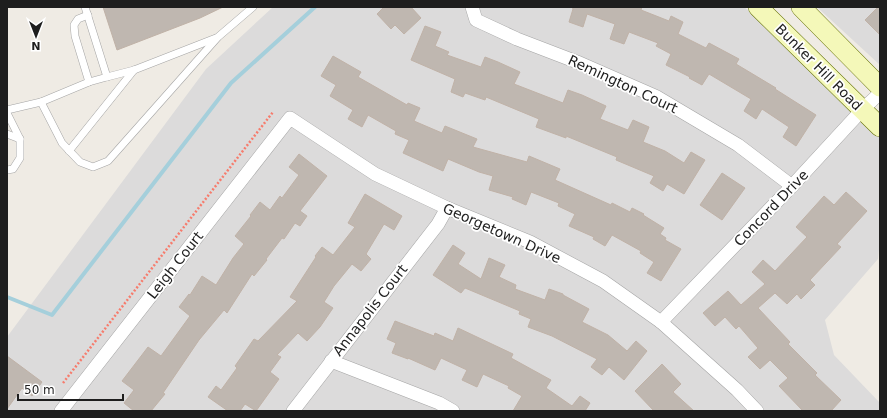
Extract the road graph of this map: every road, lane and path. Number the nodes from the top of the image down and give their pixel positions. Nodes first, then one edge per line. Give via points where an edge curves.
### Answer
1 (85, 7) edge
2 (253, 7) edge
3 (472, 7) edge
4 (758, 7) edge
5 (801, 7) edge
6 (245, 11) edge
7 (88, 15) junction
8 (218, 37) junction
9 (134, 70) junction
10 (107, 77) junction
11 (89, 82) junction
12 (880, 87) edge
13 (880, 93) edge
14 (41, 102) junction
15 (7, 110) edge
16 (862, 110) junction
17 (273, 112) dead end
18 (7, 113) edge
19 (290, 118) joint
20 (880, 127) edge
21 (7, 134) edge
22 (20, 139) junction
23 (69, 151) junction
24 (7, 170) edge
25 (792, 186) junction
26 (447, 208) junction
27 (661, 322) junction
28 (331, 361) junction
29 (63, 383) dead end
30 (61, 411) edge
31 (293, 411) edge
32 (453, 411) edge
33 (757, 411) edge

1 - 7 lane
2 - 6 lane
3 - 25 street, Remington Court via 476,20 657,97 738,145
4 - 16 main road, Bunker Hill Road
5 - 12 main road, Bunker Hill Road
6 - 8 lane
7 - 10 lane
7 - 11 lane via 78,19 74,25
8 - 9 lane
8 - 23 lane via 108,161 93,167 80,162
9 - 10 lane
9 - 23 lane
10 - 11 lane
11 - 14 lane
13 - 16 street, Concord Drive
14 - 15 lane
14 - 23 lane via 62,143
16 - 20 main road, Bunker Hill Road
16 - 25 street, Concord Drive
17 - 29 path
18 - 22 lane
19 - 26 street, Georgetown Drive via 375,174
19 - 30 street, Leigh Court
21 - 22 lane
22 - 24 lane via 20,158 13,169
25 - 27 street, Concord Drive
26 - 27 street, Georgetown Drive via 530,242 603,281
26 - 28 street, Annapolis Court via 438,224
27 - 33 street, Georgetown Drive
28 - 31 street, Annapolis Court
28 - 32 street via 439,403

